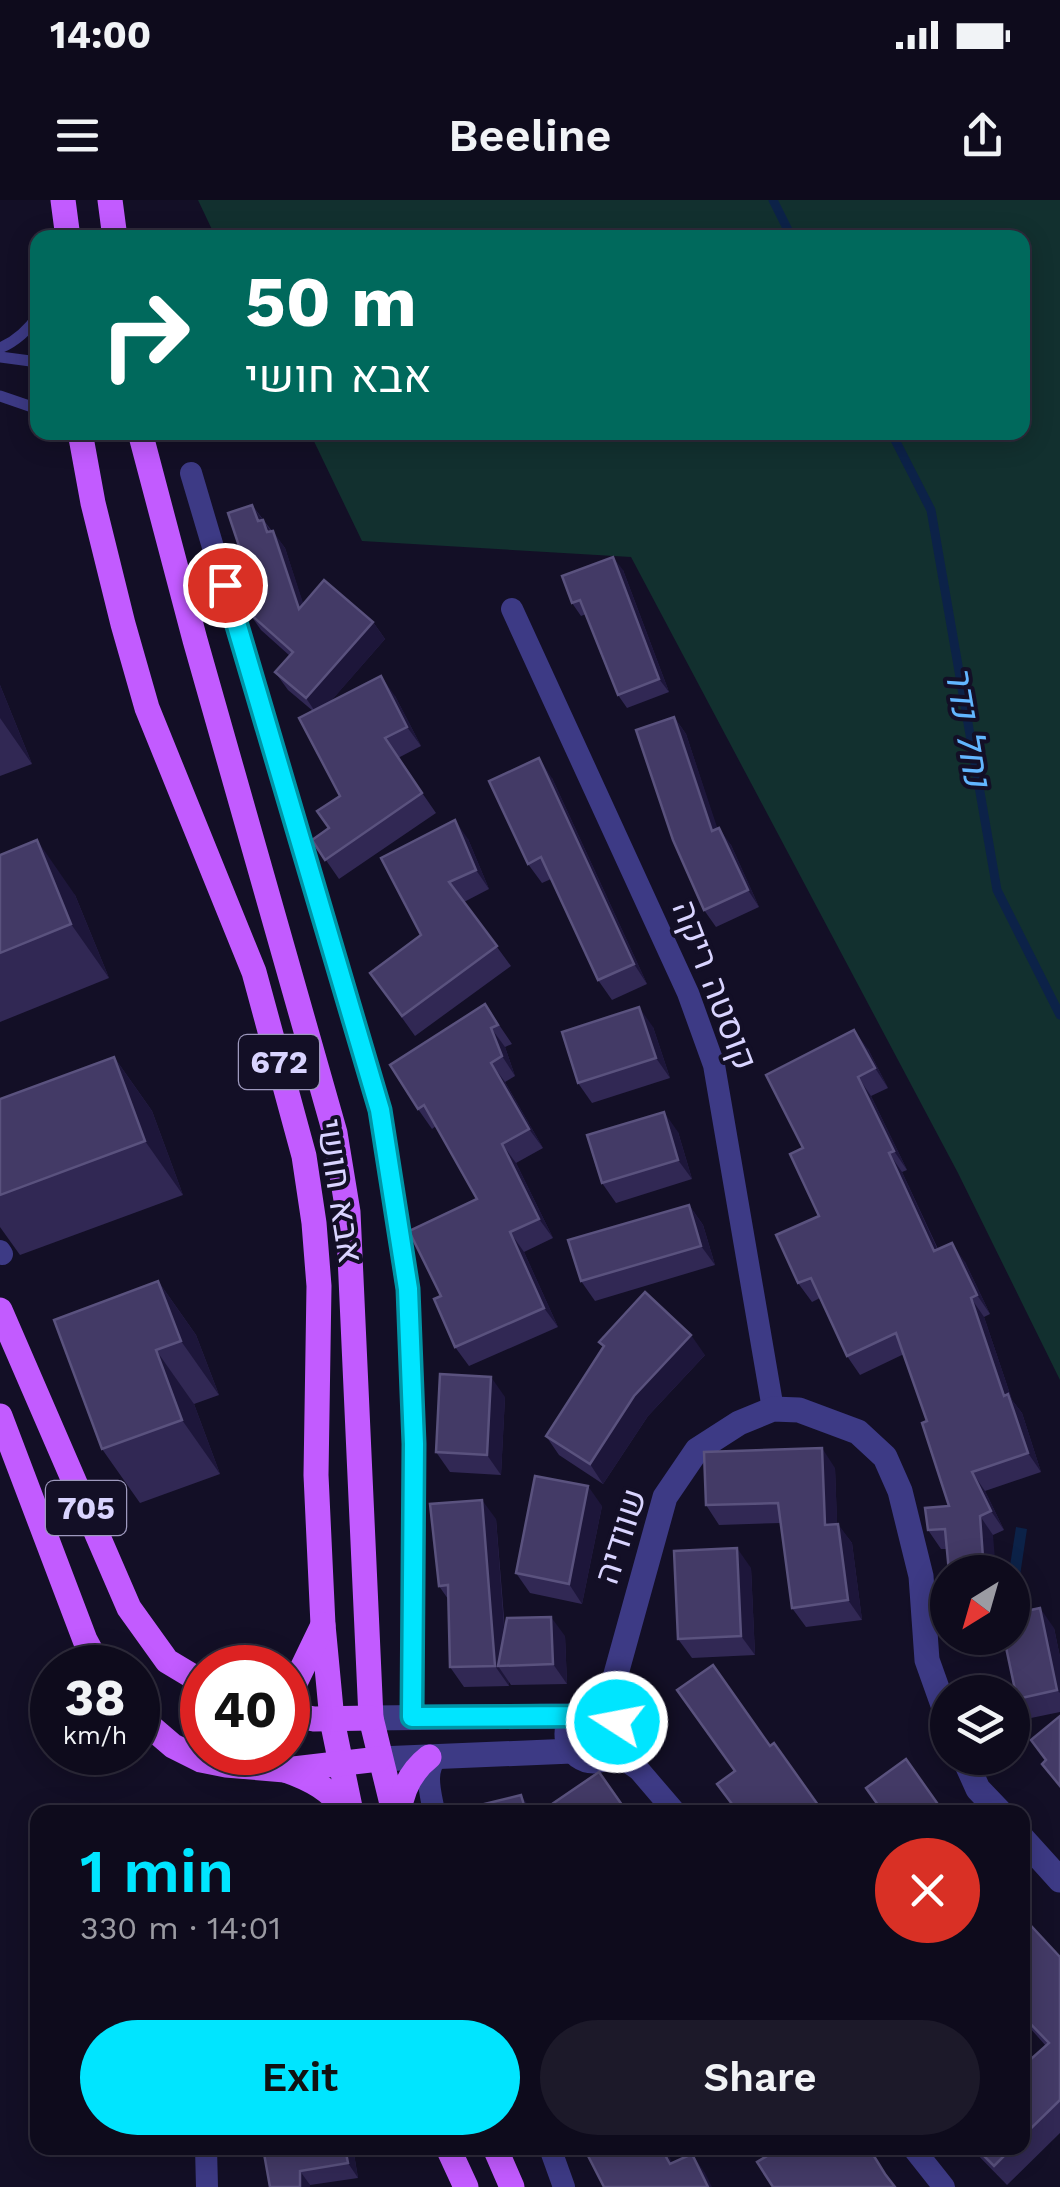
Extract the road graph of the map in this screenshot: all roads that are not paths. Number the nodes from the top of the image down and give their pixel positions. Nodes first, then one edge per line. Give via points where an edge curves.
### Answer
1 (63, 200) edge
2 (110, 200) edge
3 (67, 230) edge
4 (113, 230) edge
5 (30, 326) edge
6 (0, 348) edge
7 (0, 356) edge
8 (30, 361) edge
9 (0, 396) edge
10 (30, 406) edge
11 (81, 440) edge
12 (142, 440) edge
13 (192, 473) dead end
14 (512, 609) dead end
15 (0, 1310) edge
16 (772, 1409) junction
17 (0, 1416) edge
18 (323, 1625) junction
19 (88, 1645) edge
20 (310, 1652) edge
21 (180, 1669) edge
22 (932, 1675) edge
23 (606, 1710) junction
24 (573, 1716) junction
25 (412, 1717) junction
26 (310, 1718) edge
27 (371, 1718) junction
28 (332, 1720) junction
29 (572, 1751) junction
30 (613, 1752) junction
31 (433, 1757) junction
32 (379, 1759) junction
33 (340, 1764) junction
34 (310, 1767) edge
35 (299, 1775) edge
36 (972, 1775) edge
37 (343, 1805) edge
38 (348, 1805) edge
39 (394, 1805) edge
40 (398, 1805) edge
41 (433, 1805) edge
42 (670, 1805) edge
43 (994, 1805) edge
44 (1030, 1847) edge
45 (1060, 1880) edge
46 (206, 2155) edge
47 (451, 2155) edge
48 (498, 2155) edge
49 (553, 2155) edge
50 (919, 2155) edge
51 (207, 2187) edge
52 (466, 2187) edge
53 (512, 2187) edge
54 (564, 2187) edge
55 (944, 2187) edge

1 - 3 main road
2 - 4 main road
5 - 6 lane
7 - 8 lane
9 - 10 lane
11 - 18 main road, אבא חושי / 672 via 148,708 254,972 304,1156 319,1286 316,1475
12 - 27 main road, אבא חושי / 672 via 335,1133 348,1212
13 - 25 street, אבא חושי via 380,1110 408,1289
14 - 16 street, קוסטה ריקה via 688,993 714,1065
15 - 21 main road, 705 via 129,1608
16 - 22 street via 799,1410 858,1432 885,1457 921,1576
16 - 23 street, שוודיה via 696,1450 664,1497
17 - 19 main road, 705
18 - 20 main road
18 - 28 main road, אבא חושי / 672
23 - 24 street via 588,1708
23 - 30 street, שוודיה via 620,1730
24 - 25 street
24 - 29 street via 566,1737
25 - 27 street
26 - 28 main road
27 - 28 main road
27 - 32 main road, אבא חושי / 672
28 - 33 main road, אבא חושי / 672
29 - 30 street via 588,1760
29 - 31 street
30 - 42 street
31 - 32 street
31 - 40 main road via 412,1774
31 - 41 street
32 - 33 main road
32 - 39 main road, אבא חושי / 672
33 - 34 main road
33 - 38 main road, אבא חושי / 672
35 - 37 main road
36 - 43 street
44 - 45 street
46 - 51 street
47 - 52 main road
48 - 53 main road
49 - 54 street
50 - 55 street

